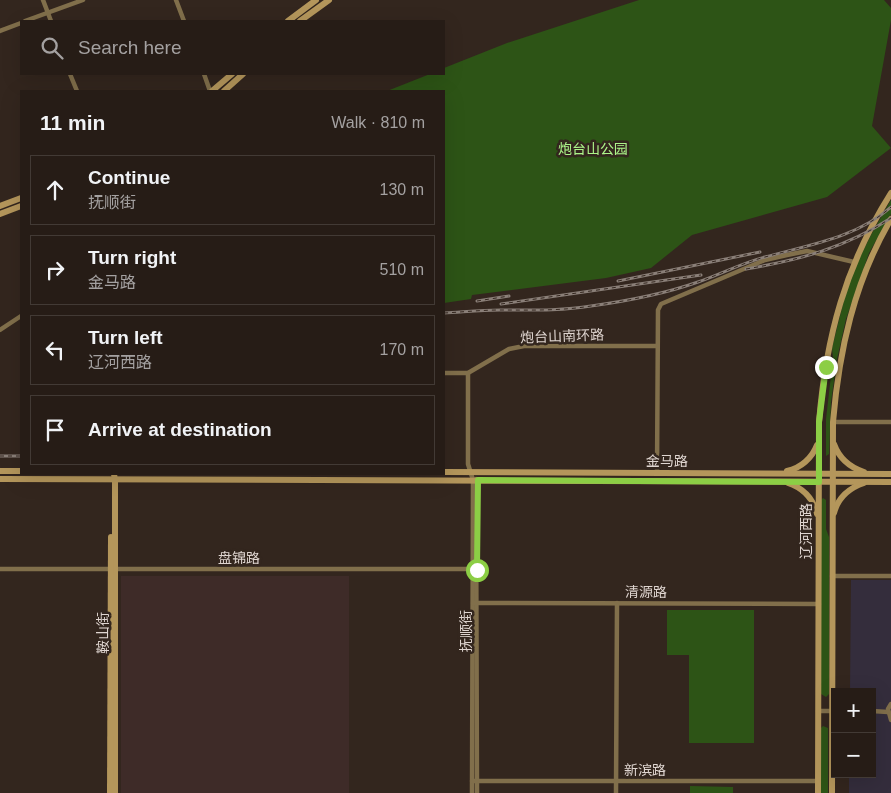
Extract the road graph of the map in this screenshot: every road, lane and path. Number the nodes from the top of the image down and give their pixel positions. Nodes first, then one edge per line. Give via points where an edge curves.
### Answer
1 (43, 0) edge
2 (83, 0) edge
3 (176, 0) edge
4 (316, 0) edge
5 (329, 0) edge
6 (48, 13) junction
7 (28, 20) edge
8 (51, 20) edge
9 (184, 20) edge
10 (289, 20) edge
11 (301, 20) edge
12 (20, 23) edge
13 (0, 31) edge
14 (70, 75) edge
15 (204, 75) edge
16 (231, 75) edge
17 (242, 75) edge
18 (77, 90) edge
19 (211, 90) edge
20 (212, 90) edge
21 (225, 90) edge
22 (891, 193) edge
23 (20, 198) edge
24 (0, 206) edge
25 (20, 206) edge
26 (0, 214) edge
27 (891, 219) edge
28 (854, 262) junction
29 (20, 317) edge
30 (0, 330) edge
31 (657, 346) junction
32 (445, 373) edge
33 (468, 373) junction
34 (832, 422) junction
35 (891, 422) edge
36 (819, 436) junction
37 (832, 436) junction
38 (819, 457) junction
39 (832, 457) junction
40 (0, 471) edge
41 (20, 471) edge
42 (445, 472) edge
43 (471, 472) junction
44 (657, 473) junction
45 (779, 473) junction
46 (819, 474) junction
47 (832, 474) junction
48 (872, 474) junction
49 (891, 474) edge
50 (113, 477) edge
51 (0, 479) edge
52 (475, 480) junction
53 (779, 481) junction
54 (819, 482) junction
55 (832, 482) junction
56 (873, 482) junction
57 (891, 482) edge
58 (832, 519) junction
59 (819, 520) junction
60 (0, 568) edge
61 (113, 569) junction
62 (475, 569) junction
63 (832, 576) junction
64 (891, 576) edge
65 (475, 603) junction
66 (617, 603) junction
67 (819, 604) junction
68 (832, 688) edge
69 (818, 698) junction
70 (831, 698) edge
71 (891, 704) edge
72 (818, 711) junction
73 (831, 711) edge
74 (876, 711) edge
75 (888, 712) junction
76 (891, 720) edge
77 (818, 725) junction
78 (831, 725) edge
79 (832, 733) edge
80 (475, 780) junction
81 (616, 781) junction
82 (818, 781) junction
83 (110, 793) edge
84 (115, 793) edge
85 (472, 793) edge
86 (477, 793) edge
87 (616, 793) edge
88 (818, 793) edge
89 (832, 793) edge

1 - 6 street
2 - 6 street
3 - 9 street
4 - 10 main road
5 - 11 main road
6 - 7 street
6 - 8 street
12 - 13 street
14 - 18 street
15 - 19 street
16 - 20 main road
17 - 21 main road
22 - 28 main road, 辽河西路
23 - 24 main road
25 - 26 main road
27 - 34 main road, 辽河西路 via 867,266 851,313 839,364
28 - 31 street via 807,251 765,260 675,298 661,304 658,310
28 - 36 main road, 辽河西路 via 832,332
29 - 30 street
31 - 33 street, 炮台山南环路 via 524,346 509,349
31 - 44 street
32 - 33 street
33 - 43 street, 抚顺街 via 468,464
34 - 35 street
34 - 37 main road, 辽河西路
36 - 38 main road, 辽河西路
36 - 45 main road via 808,460 791,471
37 - 39 main road, 辽河西路
37 - 48 main road via 845,461
38 - 39 main road
38 - 46 main road, 辽河西路
39 - 47 main road, 辽河西路
40 - 41 main road
42 - 43 main road, 金马路
43 - 44 main road, 金马路
43 - 52 street, 抚顺街
44 - 45 main road, 金马路
45 - 46 main road, 金马路
46 - 47 main road, 金马路
46 - 54 main road, 辽河西路
47 - 48 main road, 金马路
47 - 55 main road, 辽河西路
48 - 49 main road, 金马路
50 - 51 main road, 金马路
50 - 52 main road, 金马路
50 - 61 main road, 鞍山街
52 - 53 main road, 金马路
52 - 62 street, 抚顺街
53 - 54 main road, 金马路
53 - 59 main road via 807,494
54 - 55 main road, 金马路
54 - 59 main road, 辽河西路
55 - 56 main road, 金马路
55 - 58 main road, 辽河西路
56 - 57 main road, 金马路
56 - 58 main road via 861,484 845,494
58 - 63 main road, 辽河西路
59 - 67 main road, 辽河西路
60 - 61 street, 盘锦路
61 - 62 street, 盘锦路
61 - 83 main road, 鞍山街
61 - 84 main road, 鞍山街
62 - 65 street, 抚顺街
63 - 64 street
63 - 68 main road, 辽河西路
65 - 66 street, 清源路
65 - 80 street, 抚顺街
66 - 67 street, 清源路
66 - 81 street
67 - 69 main road, 辽河西路
69 - 70 main road
69 - 72 main road, 辽河西路
71 - 75 street
72 - 73 street
72 - 77 main road, 辽河西路
74 - 75 street
75 - 76 street
77 - 78 main road
77 - 82 main road, 辽河西路
79 - 89 main road, 辽河西路
80 - 81 street, 新滨路
80 - 85 street, 抚顺街
80 - 86 street, 抚顺街
81 - 82 street, 新滨路
81 - 87 street
82 - 88 main road, 辽河西路

